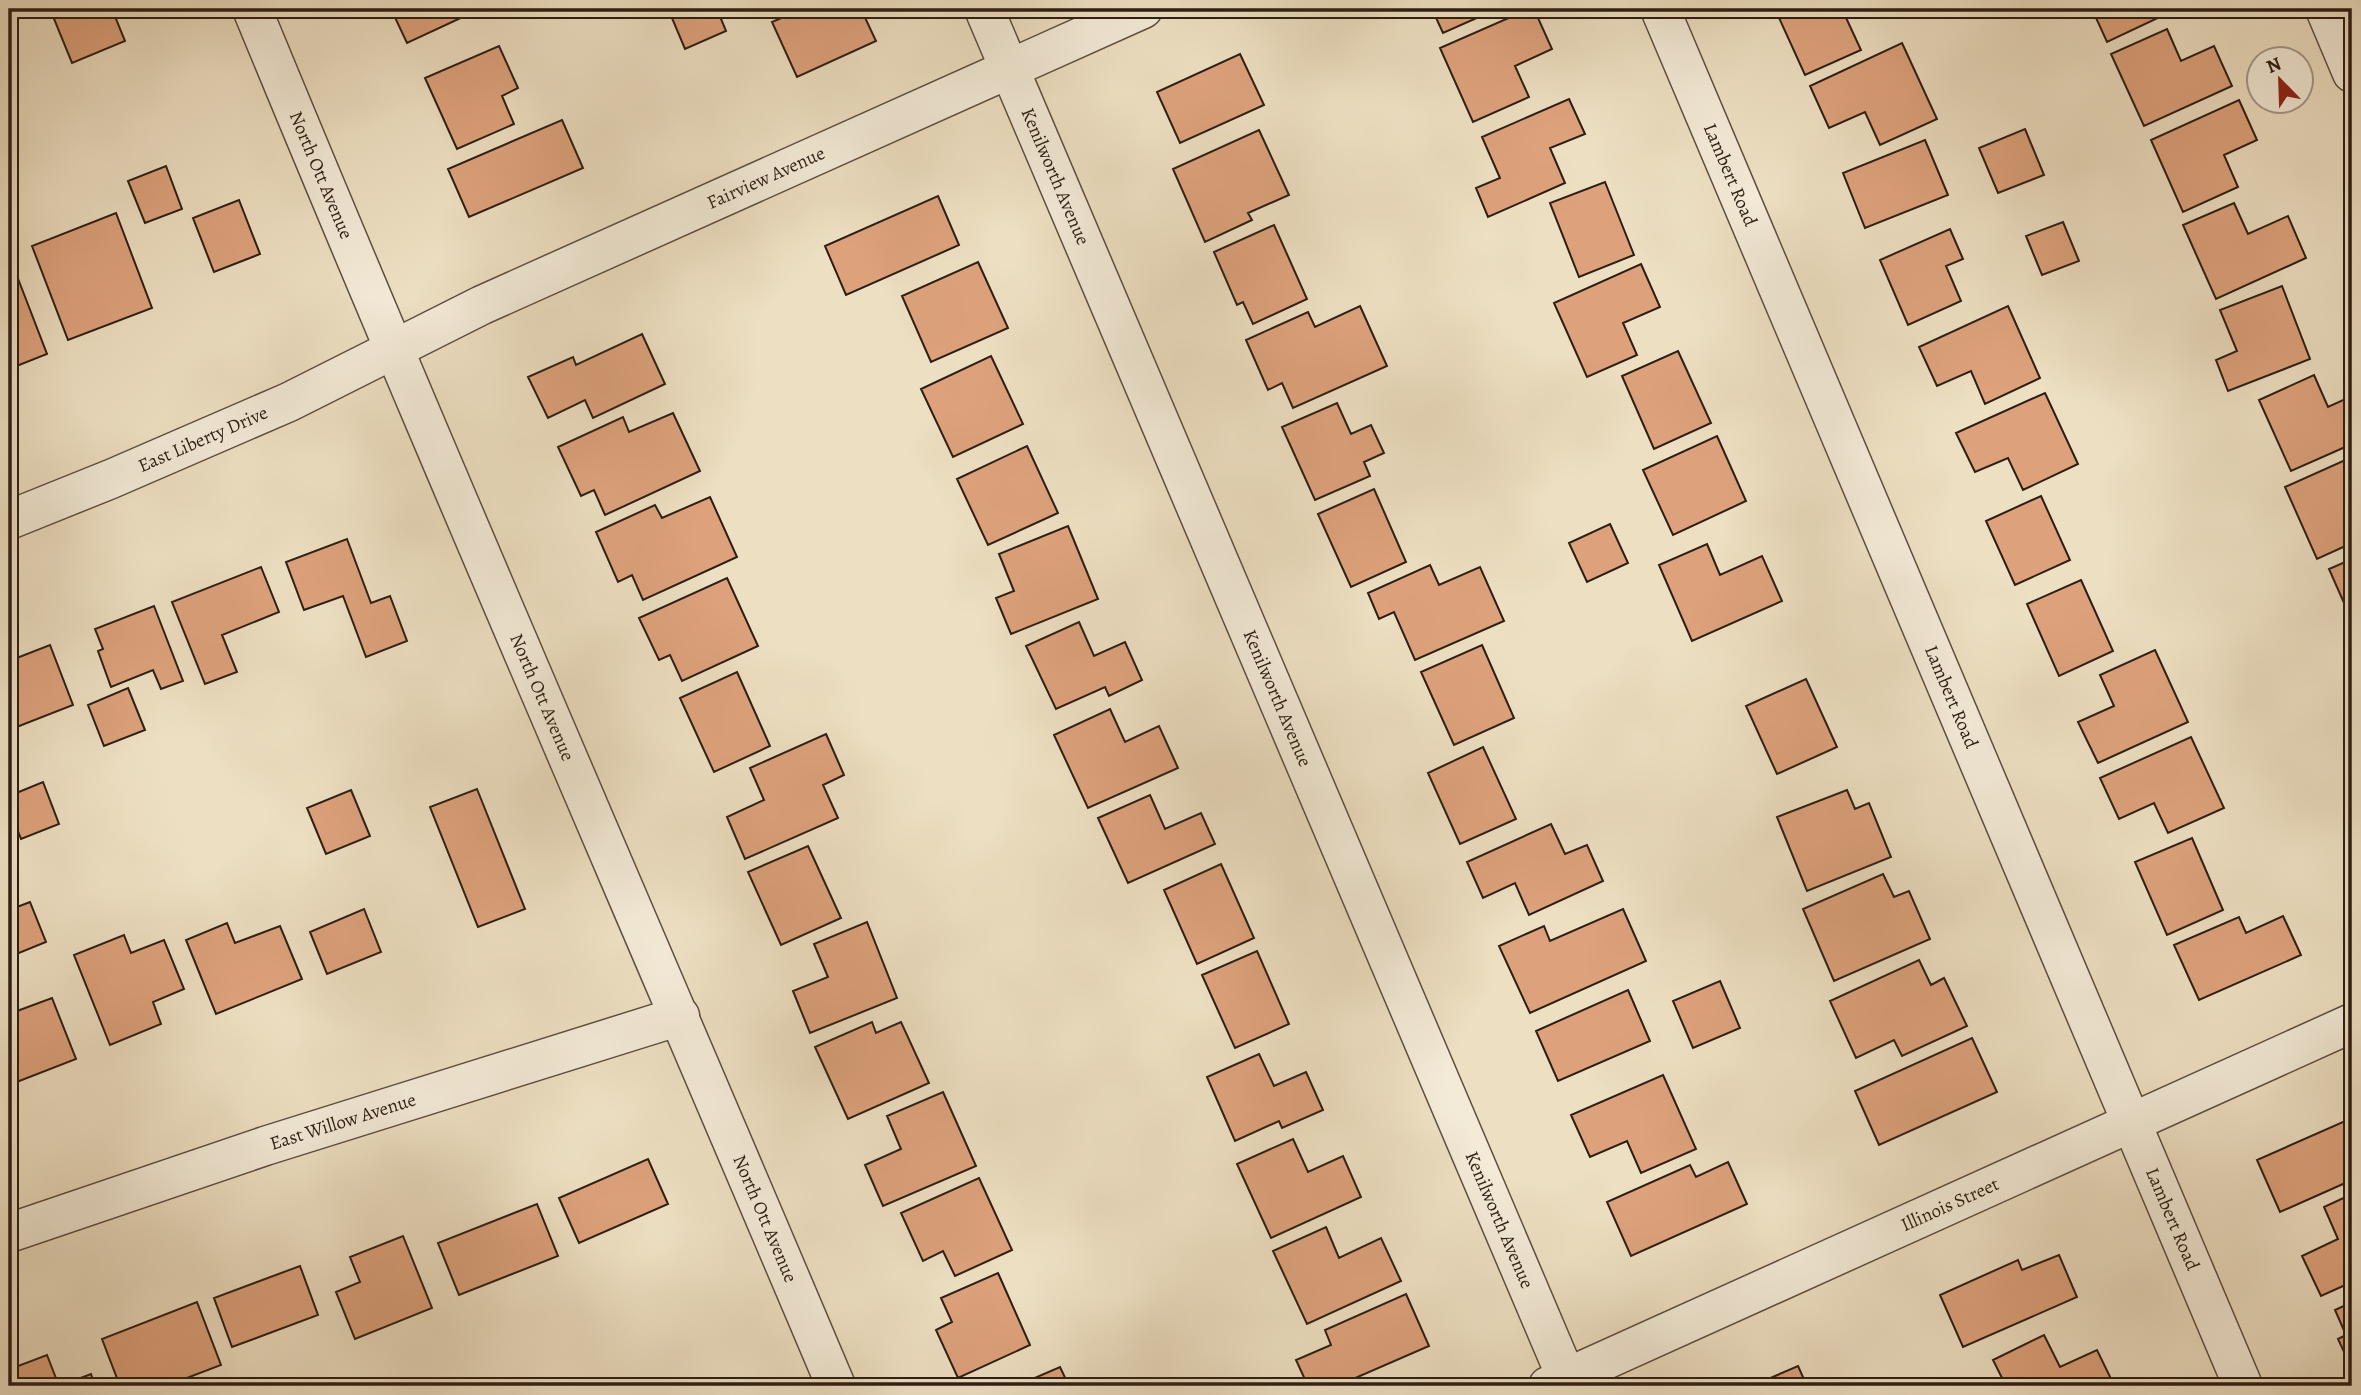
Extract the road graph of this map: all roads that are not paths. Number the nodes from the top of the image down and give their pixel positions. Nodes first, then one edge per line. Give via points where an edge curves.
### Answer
1 (252, 9) edge
2 (985, 9) edge
3 (1143, 9) edge
4 (1660, 9) edge
5 (2325, 9) edge
6 (1010, 68) junction
7 (2352, 73) edge
8 (393, 350) junction
9 (9, 520) edge
10 (680, 1016) junction
11 (2352, 1023) edge
12 (2132, 1122) junction
13 (9, 1233) edge
14 (1561, 1383) edge
15 (836, 1386) edge
16 (2243, 1386) edge

1 - 8 street, North Ott Avenue
2 - 6 street, Kenilworth Avenue
3 - 6 street, Fairview Avenue
4 - 12 street, Lambert Road
5 - 7 street
6 - 8 street, Fairview Avenue via 482,305
6 - 14 street, Kenilworth Avenue
8 - 9 street, East Liberty Drive via 289,402
8 - 10 street, North Ott Avenue
10 - 13 street, East Willow Avenue via 265,1146
10 - 15 street, North Ott Avenue
11 - 12 street, Illinois Street
12 - 14 street, Illinois Street
12 - 16 street, Lambert Road

